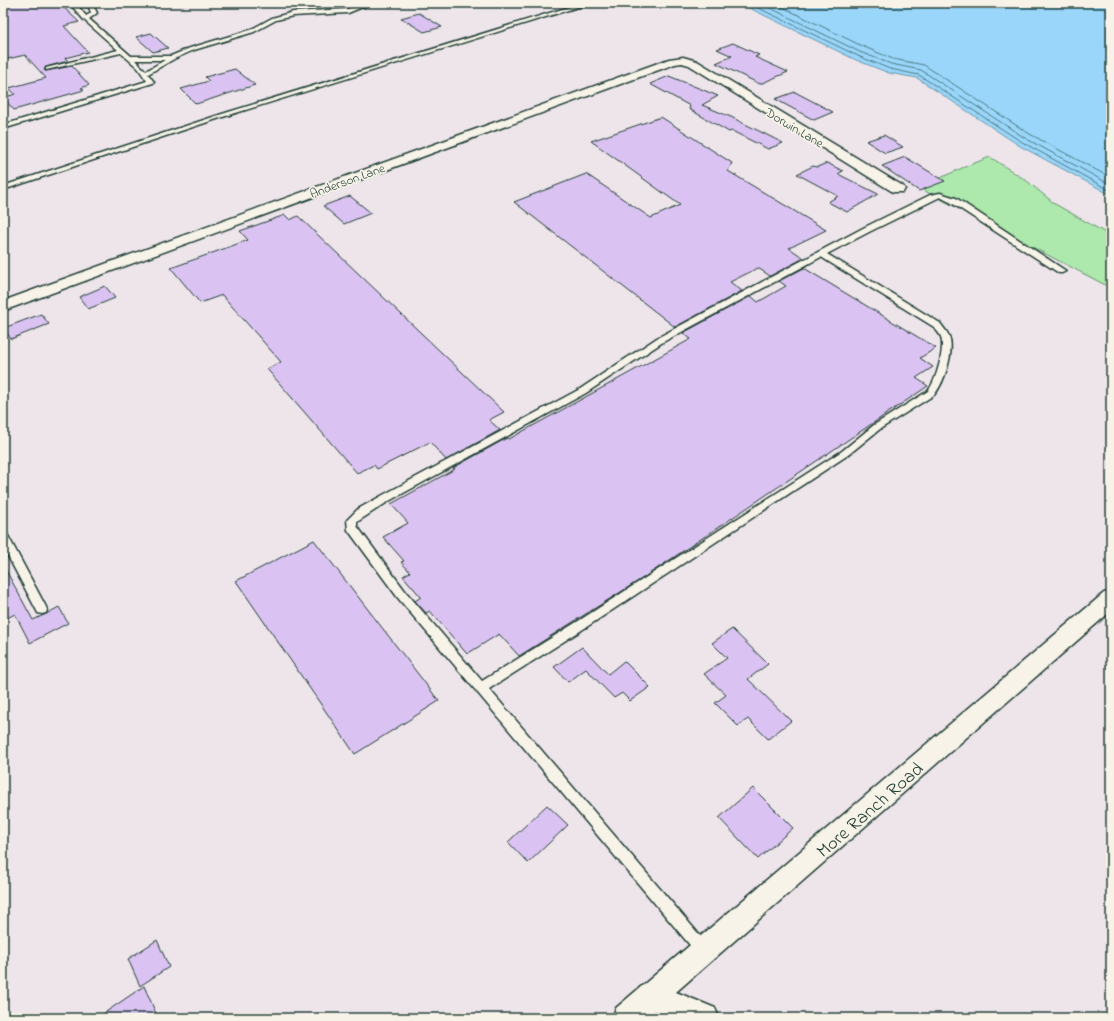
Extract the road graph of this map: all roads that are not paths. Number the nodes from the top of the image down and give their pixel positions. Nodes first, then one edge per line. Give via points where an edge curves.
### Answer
1 (588, 3) edge
2 (367, 4) edge
3 (86, 20) dead end
4 (122, 51) junction
5 (130, 58) junction
6 (172, 58) junction
7 (693, 63) joint
8 (48, 69) dead end
9 (144, 74) junction
10 (3, 127) edge
11 (3, 188) edge
12 (898, 189) dead end
13 (822, 254) junction
14 (1062, 271) dead end
15 (3, 306) edge
16 (3, 538) edge
17 (1111, 599) edge
18 (42, 610) dead end
19 (481, 688) junction
20 (704, 951) junction
21 (652, 996) junction
22 (626, 1018) edge
23 (705, 1018) edge

1 - 11 lane via 224,115
2 - 6 lane via 348,11 294,14 274,19 252,31 192,49
3 - 4 lane
4 - 5 lane
4 - 8 lane
5 - 6 lane
5 - 9 lane
6 - 9 lane
7 - 12 street, Dorwin Lane
7 - 15 street, Anderson Lane via 683,60 663,64
9 - 10 lane via 151,82
13 - 14 lane via 920,202 940,196 953,200
13 - 19 lane via 937,325 945,337 947,349 937,386 931,393 877,427 845,453
13 - 19 lane via 660,340 583,391 362,512 352,520 352,527 402,595
16 - 18 lane
17 - 20 street, More Ranch Road
19 - 20 lane
20 - 21 street, More Ranch Road
21 - 22 street, More Ranch Road
21 - 23 street

